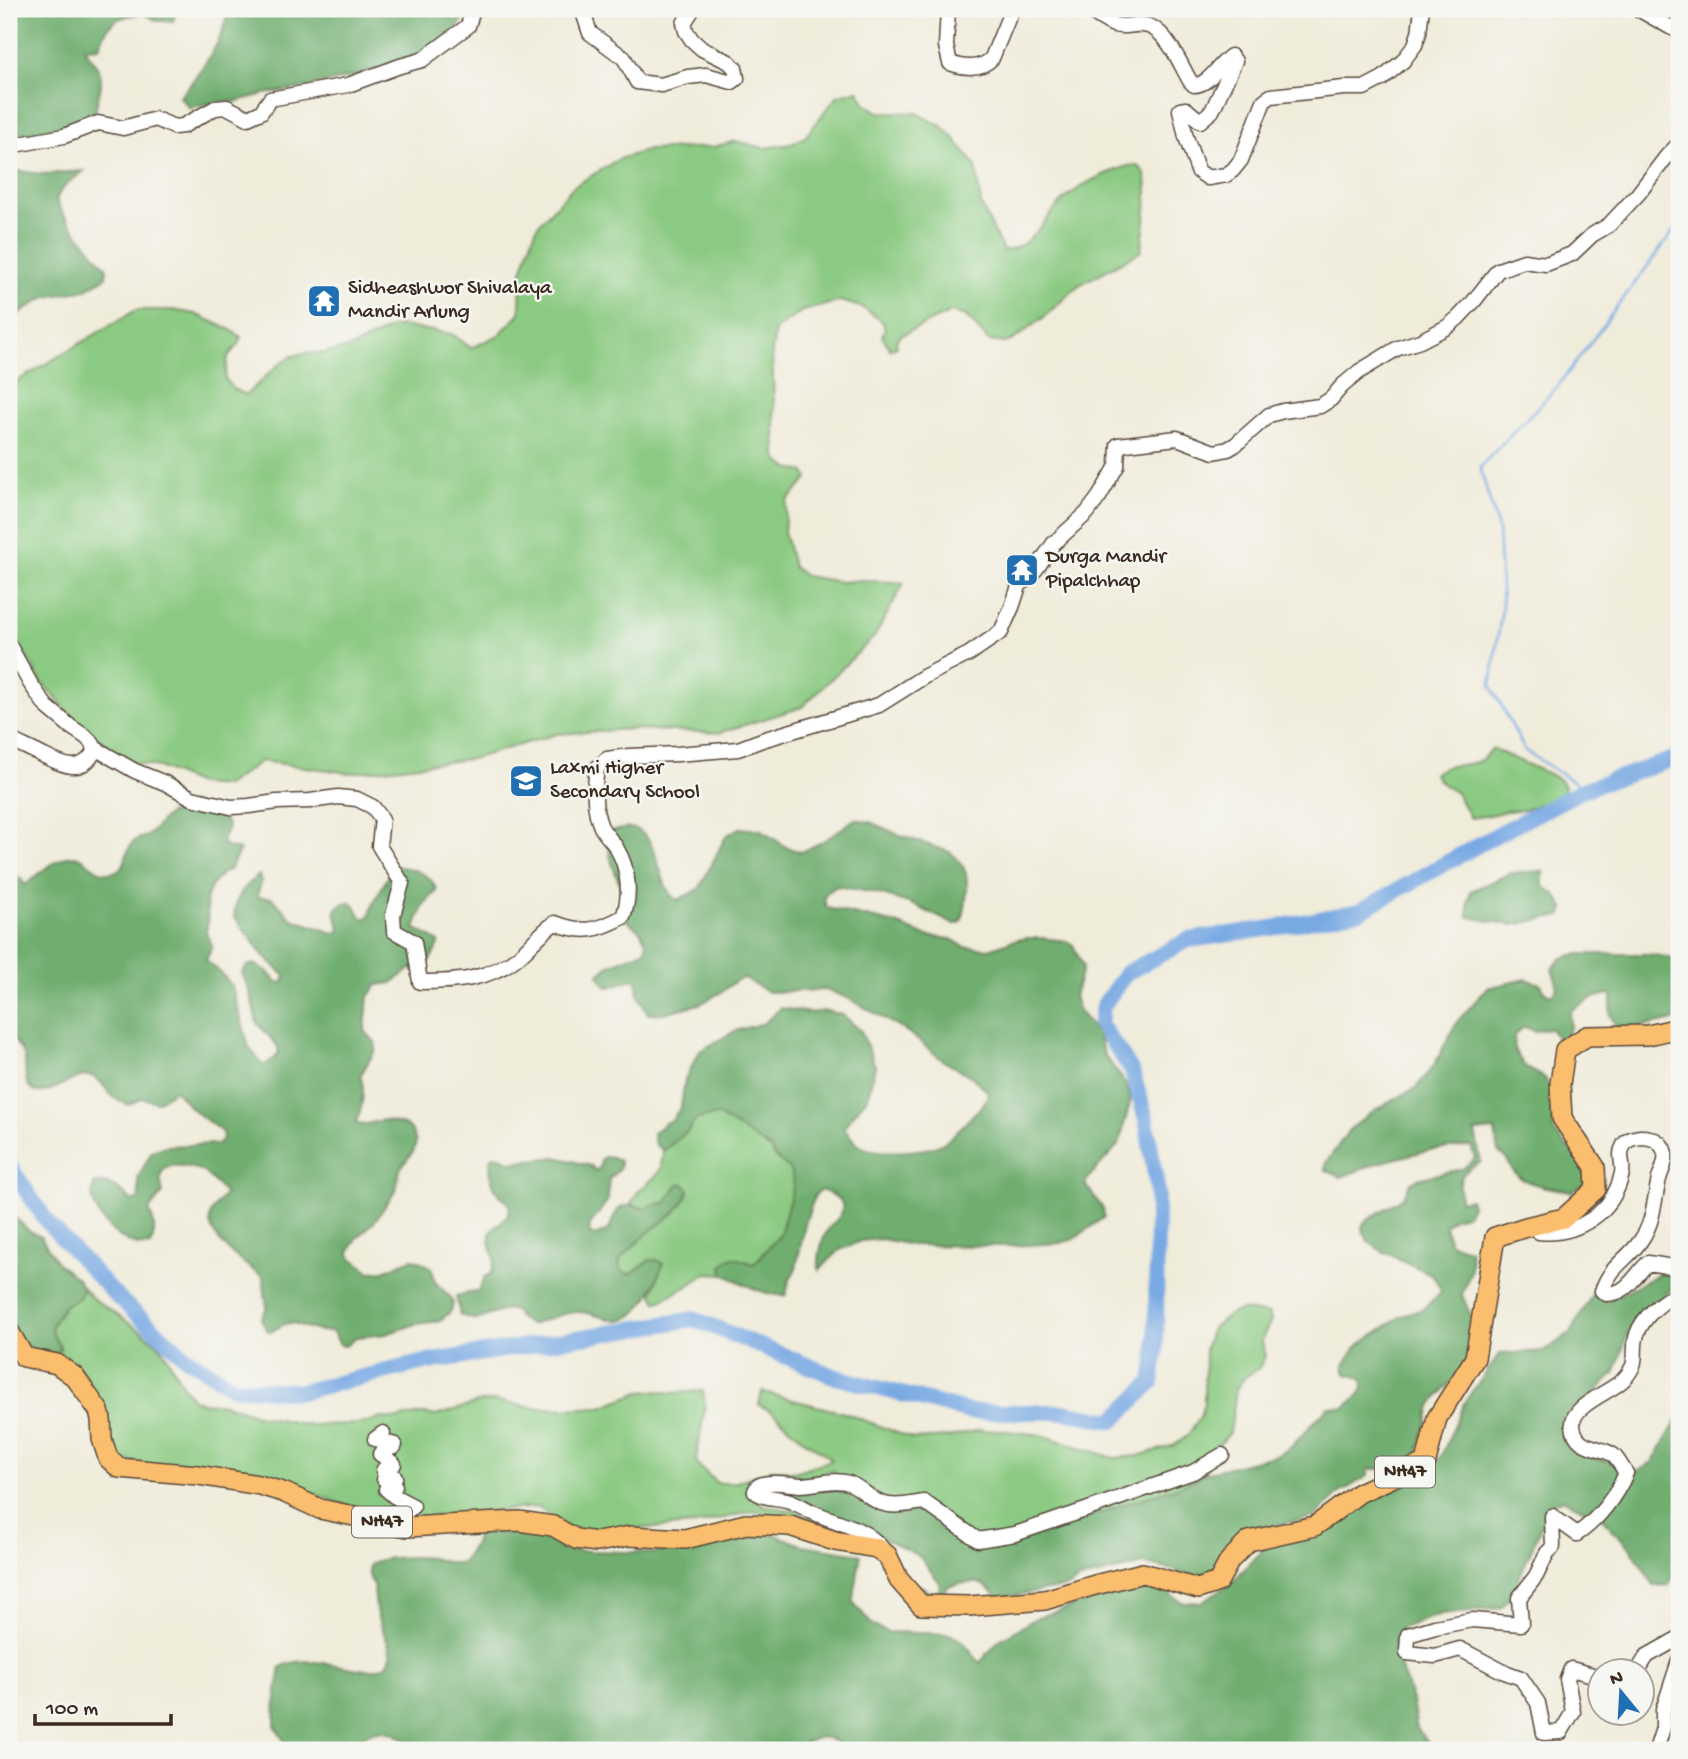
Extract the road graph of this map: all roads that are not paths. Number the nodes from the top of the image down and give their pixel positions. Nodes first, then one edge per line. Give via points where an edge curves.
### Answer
1 (473, 9) edge
2 (582, 9) edge
3 (693, 9) edge
4 (948, 9) edge
5 (1012, 9) edge
6 (1086, 9) edge
7 (1422, 9) edge
8 (1638, 9) edge
9 (1679, 30) edge
10 (1679, 144) edge
11 (9, 146) edge
12 (9, 645) edge
13 (9, 739) edge
14 (93, 747) junction
15 (1679, 1028) edge
16 (1532, 1226) junction
17 (1679, 1268) edge
18 (1679, 1294) edge
19 (9, 1331) edge
20 (383, 1433) dead end
21 (1222, 1455) dead end
22 (373, 1520) junction
23 (887, 1555) junction
24 (1679, 1638) edge
25 (1646, 1658) edge
26 (1679, 1661) edge
27 (1586, 1673) edge
28 (1656, 1750) edge

1 - 11 street via 468,26 422,60 348,85 270,99 261,112 248,118 227,107 215,108 183,126 156,119 122,128 98,123 64,136
2 - 3 street via 590,33 624,58 637,82 661,85 706,75 732,82 737,78 735,68 702,50 686,31 684,23
4 - 5 street via 948,54 950,63 959,67 988,63
6 - 7 street via 1114,25 1145,24 1157,31 1194,85 1200,85 1231,56 1235,61 1212,111 1200,121 1186,108 1180,110 1198,171 1208,178 1226,175 1241,160 1271,96 1364,88 1383,78 1415,44
8 - 9 street
10 - 14 street via 1609,225 1572,254 1546,264 1524,261 1498,270 1447,327 1360,371 1320,406 1269,415 1235,445 1214,452 1177,438 1118,445 1117,466 1099,497 1019,586 1001,632 969,654 879,705 738,749 607,759 597,768 596,813 624,864 628,904 623,917 590,931 555,923 494,973 420,982 414,942 394,931 393,915 402,883 379,846 382,819 373,807 338,797 231,807 191,798
12 - 14 street via 46,706
13 - 14 street via 62,766 89,761
15 - 16 highway, NH47 via 1648,1035 1587,1036 1565,1050 1562,1118 1595,1167 1596,1189 1564,1218
16 - 17 street via 1550,1233 1600,1214 1618,1187 1623,1145 1636,1138 1656,1140 1665,1160 1652,1217 1641,1241 1618,1263 1602,1291 1623,1290 1648,1263
16 - 23 highway, NH47 via 1495,1237 1475,1358 1437,1418 1426,1462 1359,1493 1315,1525 1249,1541 1230,1560 1218,1582 1198,1588 1143,1573 1045,1600 921,1605 899,1580
18 - 27 street via 1661,1303 1637,1333 1635,1362 1623,1380 1576,1412 1572,1423 1584,1445 1614,1456 1626,1473 1619,1490 1577,1534 1552,1516 1553,1547 1520,1598 1521,1624 1472,1620 1408,1635 1407,1653 1435,1656 1460,1649 1521,1678 1538,1703 1544,1733 1561,1732 1573,1712 1567,1679 1571,1669
19 - 22 highway, NH47 via 24,1357 57,1364 75,1377 99,1411 108,1458 119,1468 259,1485 320,1509
20 - 22 street via 375,1439 395,1445 380,1454 394,1464 383,1471 395,1477 384,1479 396,1486 386,1489 413,1506 405,1513
21 - 23 street via 1193,1472 1097,1506 1015,1534 978,1540 924,1502 879,1503 848,1483 765,1484 755,1490 848,1525 876,1540
22 - 23 highway, NH47 via 407,1527 519,1521 552,1526 576,1539 597,1542 630,1536 685,1539 746,1524 790,1526 876,1548
24 - 25 street
26 - 28 street

